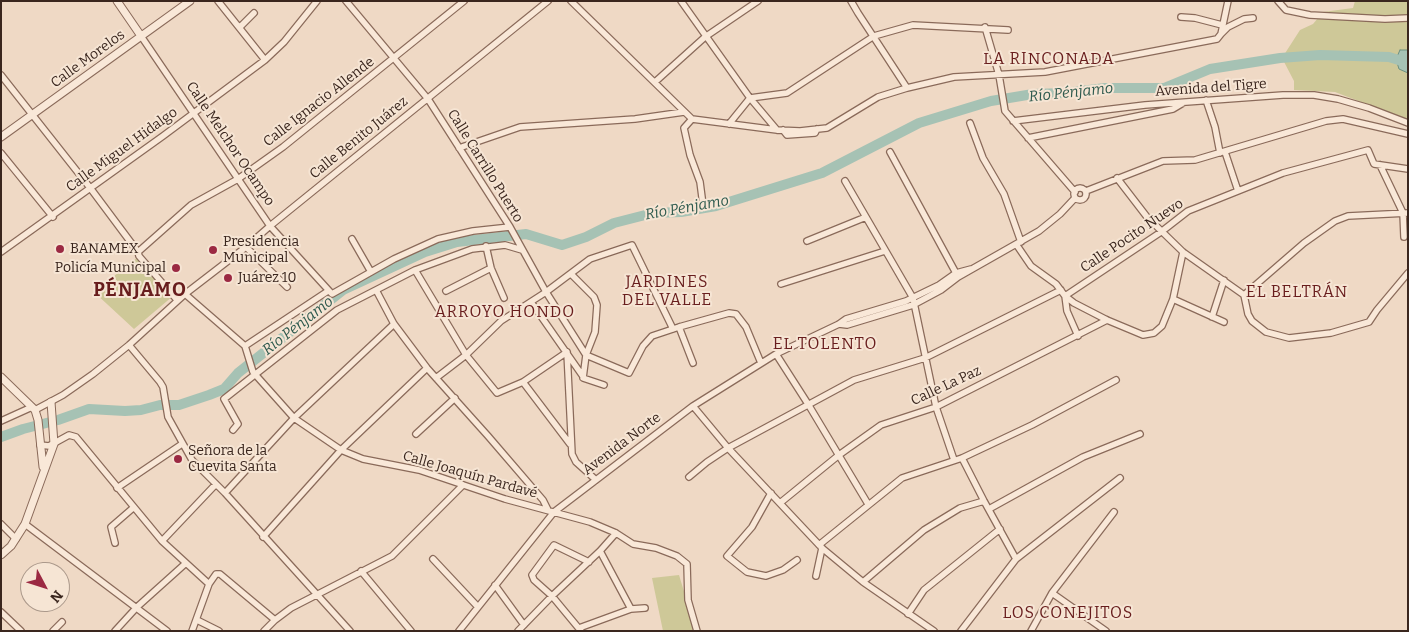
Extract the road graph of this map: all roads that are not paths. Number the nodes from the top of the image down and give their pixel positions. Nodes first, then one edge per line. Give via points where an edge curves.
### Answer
1 (116, 1) edge
2 (190, 1) edge
3 (218, 1) edge
4 (318, 1) edge
5 (346, 1) edge
6 (464, 1) edge
7 (548, 1) edge
8 (571, 1) edge
9 (681, 1) edge
10 (757, 1) edge
11 (851, 1) edge
12 (1228, 1) edge
13 (1278, 1) edge
14 (254, 13) dead end
15 (1181, 17) dead end
16 (1253, 18) dead end
17 (1408, 18) edge
18 (1222, 25) junction
19 (240, 27) junction
20 (985, 27) junction
21 (1008, 30) dead end
22 (1220, 34) junction
23 (141, 36) junction
24 (874, 36) junction
25 (705, 37) junction
26 (394, 59) junction
27 (265, 60) junction
28 (1, 74) edge
29 (999, 75) junction
30 (655, 82) junction
31 (907, 88) junction
32 (750, 98) junction
33 (428, 99) junction
34 (1206, 100) junction
35 (1185, 102) junction
36 (684, 112) junction
37 (33, 114) junction
38 (194, 114) junction
39 (692, 119) junction
40 (1013, 121) junction
41 (970, 123) dead end
42 (1408, 123) edge
43 (730, 124) junction
44 (780, 130) junction
45 (1408, 134) edge
46 (1, 137) edge
47 (1028, 138) junction
48 (459, 148) junction
49 (1, 152) edge
50 (890, 152) dead end
51 (1222, 153) junction
52 (1380, 165) junction
53 (1408, 169) edge
54 (1118, 178) junction
55 (238, 179) junction
56 (845, 181) dead end
57 (91, 189) junction
58 (1238, 190) junction
59 (1086, 191) junction
60 (1075, 195) junction
61 (704, 205) dead end
62 (1405, 213) edge
63 (53, 217) junction
64 (866, 217) junction
65 (270, 226) junction
66 (510, 227) junction
67 (1161, 232) junction
68 (1404, 237) dead end
69 (352, 238) dead end
70 (807, 241) dead end
71 (1019, 243) junction
72 (486, 246) junction
73 (246, 247) junction
74 (520, 248) junction
75 (885, 251) junction
76 (1, 252) edge
77 (1183, 252) junction
78 (138, 254) junction
79 (490, 268) junction
80 (415, 270) junction
81 (371, 272) junction
82 (1408, 273) edge
83 (571, 274) junction
84 (957, 275) junction
85 (1224, 280) junction
86 (780, 284) dead end
87 (287, 288) dead end
88 (376, 290) junction
89 (1061, 290) junction
90 (446, 291) dead end
91 (330, 292) junction
92 (546, 292) junction
93 (185, 294) junction
94 (1244, 295) junction
95 (1065, 296) junction
96 (504, 298) dead end
97 (1173, 299) junction
98 (177, 300) junction
99 (531, 302) junction
100 (913, 302) junction
101 (1212, 317) junction
102 (1108, 320) junction
103 (1224, 322) dead end
104 (394, 324) junction
105 (676, 328) junction
106 (1078, 336) junction
107 (129, 345) junction
108 (245, 346) junction
109 (566, 352) junction
110 (776, 354) junction
111 (466, 355) junction
112 (586, 356) junction
113 (925, 358) junction
114 (761, 363) junction
115 (693, 364) dead end
116 (427, 368) junction
117 (254, 373) junction
118 (583, 376) junction
119 (1, 377) edge
120 (436, 378) junction
121 (1116, 380) dead end
122 (523, 382) junction
123 (604, 385) dead end
124 (455, 398) junction
125 (51, 402) junction
126 (808, 404) junction
127 (694, 406) junction
128 (936, 407) junction
129 (33, 408) junction
130 (294, 418) junction
131 (1, 421) edge
132 (232, 430) dead end
133 (416, 434) dead end
134 (1140, 434) dead end
135 (40, 442) junction
136 (54, 444) junction
137 (182, 444) junction
138 (570, 444) junction
139 (728, 448) junction
140 (341, 450) junction
141 (839, 455) junction
142 (962, 458) junction
143 (954, 460) junction
144 (43, 470) junction
145 (689, 477) dead end
146 (1120, 478) dead end
147 (596, 480) junction
148 (216, 484) junction
149 (463, 485) junction
150 (117, 488) junction
151 (225, 493) junction
152 (771, 494) junction
153 (984, 501) junction
154 (780, 503) junction
155 (868, 504) junction
156 (133, 508) junction
157 (989, 509) junction
158 (551, 511) junction
159 (1114, 512) dead end
160 (1, 524) edge
161 (24, 524) junction
162 (1000, 529) junction
163 (616, 533) junction
164 (263, 537) junction
165 (16, 539) junction
166 (162, 541) junction
167 (115, 543) dead end
168 (821, 546) junction
169 (600, 551) junction
170 (1, 555) edge
171 (433, 559) dead end
172 (1016, 559) junction
173 (798, 560) dead end
174 (589, 562) junction
175 (186, 563) junction
176 (361, 571) junction
177 (816, 576) dead end
178 (863, 582) junction
179 (209, 584) junction
180 (495, 585) junction
181 (1052, 593) junction
182 (317, 595) junction
183 (552, 596) junction
184 (137, 607) junction
185 (478, 607) junction
186 (645, 608) dead end
187 (631, 609) junction
188 (1, 612) edge
189 (908, 614) junction
190 (197, 620) junction
191 (275, 620) junction
192 (62, 622) dead end
193 (524, 625) junction
194 (580, 629) edge
195 (21, 631) edge
196 (53, 631) edge
197 (115, 631) edge
198 (168, 631) edge
199 (192, 631) edge
200 (219, 631) edge
201 (264, 631) edge
202 (350, 631) edge
203 (410, 631) edge
204 (459, 631) edge
205 (518, 631) edge
206 (697, 631) edge
207 (934, 631) edge
208 (961, 631) edge
209 (1031, 631) edge
210 (1106, 631) edge

1 - 23 street, Calle Melchor Ocampo
2 - 23 street, Calle Morelos
3 - 19 street
4 - 27 street, Calle Miguel Hidalgo
5 - 26 street, Calle Carrillo Puerto
6 - 26 street, Calle Ignacio Allende
7 - 33 street, Calle Benito Juárez
8 - 30 street
9 - 25 street
10 - 25 street
11 - 24 street
12 - 18 street
13 - 17 street via 1286,10 1310,15
14 - 19 street
15 - 18 street
16 - 22 street via 1244,19
18 - 22 street
19 - 27 street
20 - 21 street
20 - 24 street via 913,25
20 - 29 street
22 - 29 street via 1210,41 1065,69
23 - 37 street, Calle Morelos
23 - 38 street, Calle Melchor Ocampo
24 - 31 street
24 - 32 street via 787,93
25 - 30 street
25 - 32 street
26 - 33 street, Calle Carrillo Puerto
26 - 55 street, Calle Ignacio Allende
27 - 38 street, Calle Miguel Hidalgo
28 - 37 street
29 - 31 street via 954,77
29 - 40 street via 1005,111
30 - 36 street
31 - 44 street via 878,97 827,128
32 - 43 street
32 - 44 street
33 - 48 street, Calle Carrillo Puerto
33 - 65 street, Calle Benito Juárez
34 - 35 street, Avenida del Tigre
34 - 42 street, Avenida del Tigre via 1314,95 1346,101
34 - 51 street
35 - 40 street, Avenida del Tigre
35 - 47 street via 1174,109
36 - 39 street
36 - 48 street via 635,120 520,127
37 - 46 street, Calle Morelos
37 - 57 street
38 - 55 street, Calle Melchor Ocampo
38 - 57 street, Calle Miguel Hidalgo
39 - 43 street
39 - 61 street via 684,128
40 - 47 street
41 - 71 street via 983,158 1004,194
43 - 44 street
45 - 51 street via 1343,119 1326,121
47 - 60 street
48 - 66 street, Calle Carrillo Puerto
49 - 63 street
50 - 84 street
51 - 54 street via 1195,160 1163,162
51 - 58 street
52 - 53 street
52 - 58 street, Calle Pocito Nuevo via 1374,164 1368,150 1283,173
52 - 62 street
54 - 59 street
54 - 67 street
55 - 65 street, Calle Melchor Ocampo
55 - 78 street, Calle Ignacio Allende via 191,205
56 - 64 street
57 - 63 street, Calle Miguel Hidalgo
57 - 78 street
58 - 67 street, Calle Pocito Nuevo via 1188,211
59 - 60 street via 1078,188
59 - 60 street via 1085,198 1079,200
60 - 71 street, Avenida Norte via 1060,214
62 - 68 street
62 - 94 street via 1348,216 1335,221
63 - 76 street, Calle Miguel Hidalgo
64 - 70 street
64 - 75 street
65 - 73 street, Calle Benito Juárez
65 - 91 street, Calle Melchor Ocampo
66 - 74 street, Calle Carrillo Puerto
66 - 81 street via 438,239
67 - 77 street
67 - 95 street, Calle Pocito Nuevo
69 - 81 street
71 - 84 street, Avenida Norte
71 - 89 street via 1031,266
72 - 74 street
72 - 79 street
72 - 80 street
73 - 87 street
73 - 93 street, Calle Benito Juárez
74 - 92 street, Calle Carrillo Puerto
75 - 86 street
75 - 100 street
77 - 85 street
77 - 97 street
78 - 98 street
79 - 90 street
79 - 96 street
80 - 88 street
80 - 111 street
81 - 91 street
82 - 94 street via 1369,322 1289,338 1266,332 1252,321
83 - 92 street
83 - 105 street via 590,259 632,245
83 - 112 street via 594,297 597,305 595,332
84 - 100 street, Avenida Norte via 941,290
85 - 94 street
85 - 101 street
88 - 104 street
88 - 117 street via 337,310
89 - 95 street
89 - 113 street
91 - 108 street
92 - 99 street
92 - 112 street, Calle Carrillo Puerto
93 - 98 street, Calle Benito Juárez
93 - 108 street
95 - 102 street
95 - 106 street via 1067,311
97 - 101 street
97 - 102 street via 1162,326 1154,333 1143,335
98 - 107 street, Calle Benito Juárez
99 - 109 street
99 - 111 street via 501,321
100 - 110 street, Avenida Norte via 848,325 840,324
100 - 113 street
101 - 103 street
102 - 106 street, Calle La Paz
104 - 116 street
104 - 130 street
105 - 112 street via 652,336 630,372
105 - 114 street via 729,313 736,314 746,327
105 - 115 street
106 - 128 street, Calle La Paz
107 - 125 street, Calle Benito Juárez
107 - 137 street via 160,382 168,417
108 - 117 street, Calle Joaquín Pardavé
109 - 118 street
109 - 122 street
109 - 138 street
110 - 114 street, Avenida Norte
110 - 126 street
111 - 120 street
111 - 122 street via 497,393
112 - 118 street
113 - 126 street via 854,380
113 - 128 street
114 - 127 street, Avenida Norte
116 - 120 street
116 - 140 street
117 - 130 street, Calle Joaquín Pardavé
117 - 132 street via 224,399 238,424
118 - 123 street
119 - 129 street
120 - 124 street
121 - 142 street
122 - 138 street
124 - 133 street
124 - 158 street
125 - 129 street, Calle Benito Juárez
125 - 136 street
126 - 139 street
126 - 141 street
127 - 139 street
127 - 147 street, Avenida Norte
128 - 141 street, Calle La Paz via 881,425
128 - 143 street
129 - 131 street, Calle Benito Juárez
129 - 135 street
130 - 140 street, Calle Joaquín Pardavé
130 - 151 street
134 - 157 street via 1083,458
135 - 136 street via 45,446
135 - 144 street
136 - 144 street
136 - 150 street via 73,435
137 - 148 street via 192,460
137 - 150 street
138 - 147 street via 576,462
139 - 145 street
139 - 152 street
140 - 149 street, Calle Joaquín Pardavé via 363,459 419,470
140 - 164 street
141 - 154 street, Calle La Paz
141 - 155 street
142 - 143 street
142 - 153 street
143 - 155 street via 902,478
144 - 161 street
146 - 172 street
147 - 158 street, Avenida Norte
148 - 151 street
148 - 166 street
149 - 158 street, Calle Joaquín Pardavé
149 - 176 street via 392,556
150 - 156 street
151 - 164 street
152 - 154 street
152 - 173 street via 752,527 727,556 747,572 766,576
153 - 157 street
153 - 178 street via 960,508 924,530
154 - 168 street
155 - 168 street
156 - 166 street
156 - 167 street via 111,527
157 - 162 street
158 - 163 street, Calle Joaquín Pardavé
158 - 180 street, Avenida Norte
159 - 181 street
160 - 165 street
161 - 165 street
161 - 184 street
162 - 172 street
162 - 189 street via 924,590
163 - 169 street
163 - 206 street, Calle Joaquín Pardavé via 633,544 677,556 687,564 688,600
164 - 182 street
165 - 170 street
166 - 175 street
168 - 177 street
168 - 178 street
169 - 174 street
169 - 187 street
171 - 185 street
172 - 208 street
174 - 183 street
174 - 183 street via 554,544 532,575
175 - 179 street
175 - 184 street
176 - 182 street
176 - 203 street
178 - 189 street
179 - 190 street
179 - 191 street via 216,574 220,574
180 - 185 street, Avenida Norte
180 - 193 street
181 - 209 street
181 - 210 street
182 - 191 street
182 - 202 street
183 - 193 street
183 - 194 street
184 - 197 street
184 - 198 street
185 - 204 street, Avenida Norte
186 - 187 street
187 - 194 street
188 - 195 street
189 - 207 street
190 - 199 street
190 - 200 street
191 - 201 street
192 - 196 street
193 - 205 street

